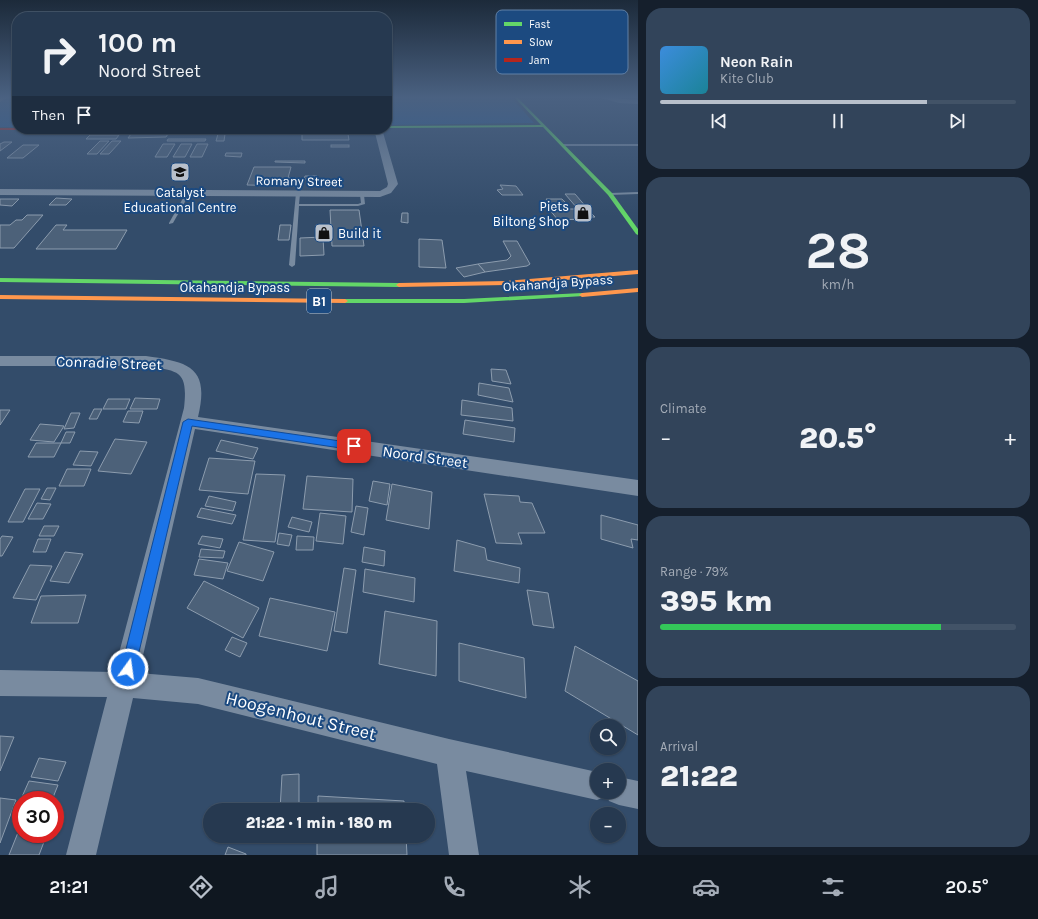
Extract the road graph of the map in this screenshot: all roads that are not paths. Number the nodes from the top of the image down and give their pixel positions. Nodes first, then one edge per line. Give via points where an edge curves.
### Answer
1 (380, 137) edge
2 (554, 137) edge
3 (562, 145) junction
4 (638, 145) edge
5 (0, 192) edge
6 (188, 193) junction
7 (638, 193) edge
8 (298, 194) junction
9 (610, 194) junction
10 (362, 195) junction
11 (297, 204) junction
12 (620, 206) junction
13 (638, 221) edge
14 (171, 223) dead end
15 (638, 233) edge
16 (292, 265) dead end
17 (638, 272) edge
18 (0, 280) edge
19 (638, 290) edge
20 (0, 297) edge
21 (0, 361) edge
22 (188, 422) junction
23 (638, 488) edge
24 (0, 683) edge
25 (124, 685) junction
26 (449, 753) junction
27 (590, 784) edge
28 (626, 792) edge
29 (638, 795) edge
30 (81, 855) edge
31 (464, 855) edge

1 - 10 street, Romany Street via 393,184 386,192
2 - 3 main road
3 - 4 lane
3 - 9 main road
5 - 6 street, Romany Street
6 - 8 street, Romany Street
6 - 14 lane
7 - 9 lane
8 - 10 street, Romany Street
8 - 11 lane
9 - 12 main road
10 - 11 lane via 363,204 358,205
11 - 16 lane
12 - 13 main road
12 - 15 main road
17 - 18 main road, Okahandja Bypass / B1 via 506,283 438,285
19 - 20 main road, Okahandja Bypass / B1 via 518,300 447,302
21 - 22 street, Conradie Street via 146,361 177,366 187,372 195,390
22 - 23 street, Noord Street
22 - 25 street, Conradie Street
24 - 25 street, Hoogenhout Street
25 - 26 street, Hoogenhout Street via 198,691
25 - 30 street, Conradie Street
26 - 27 street, Hoogenhout Street
26 - 31 street
28 - 29 street

